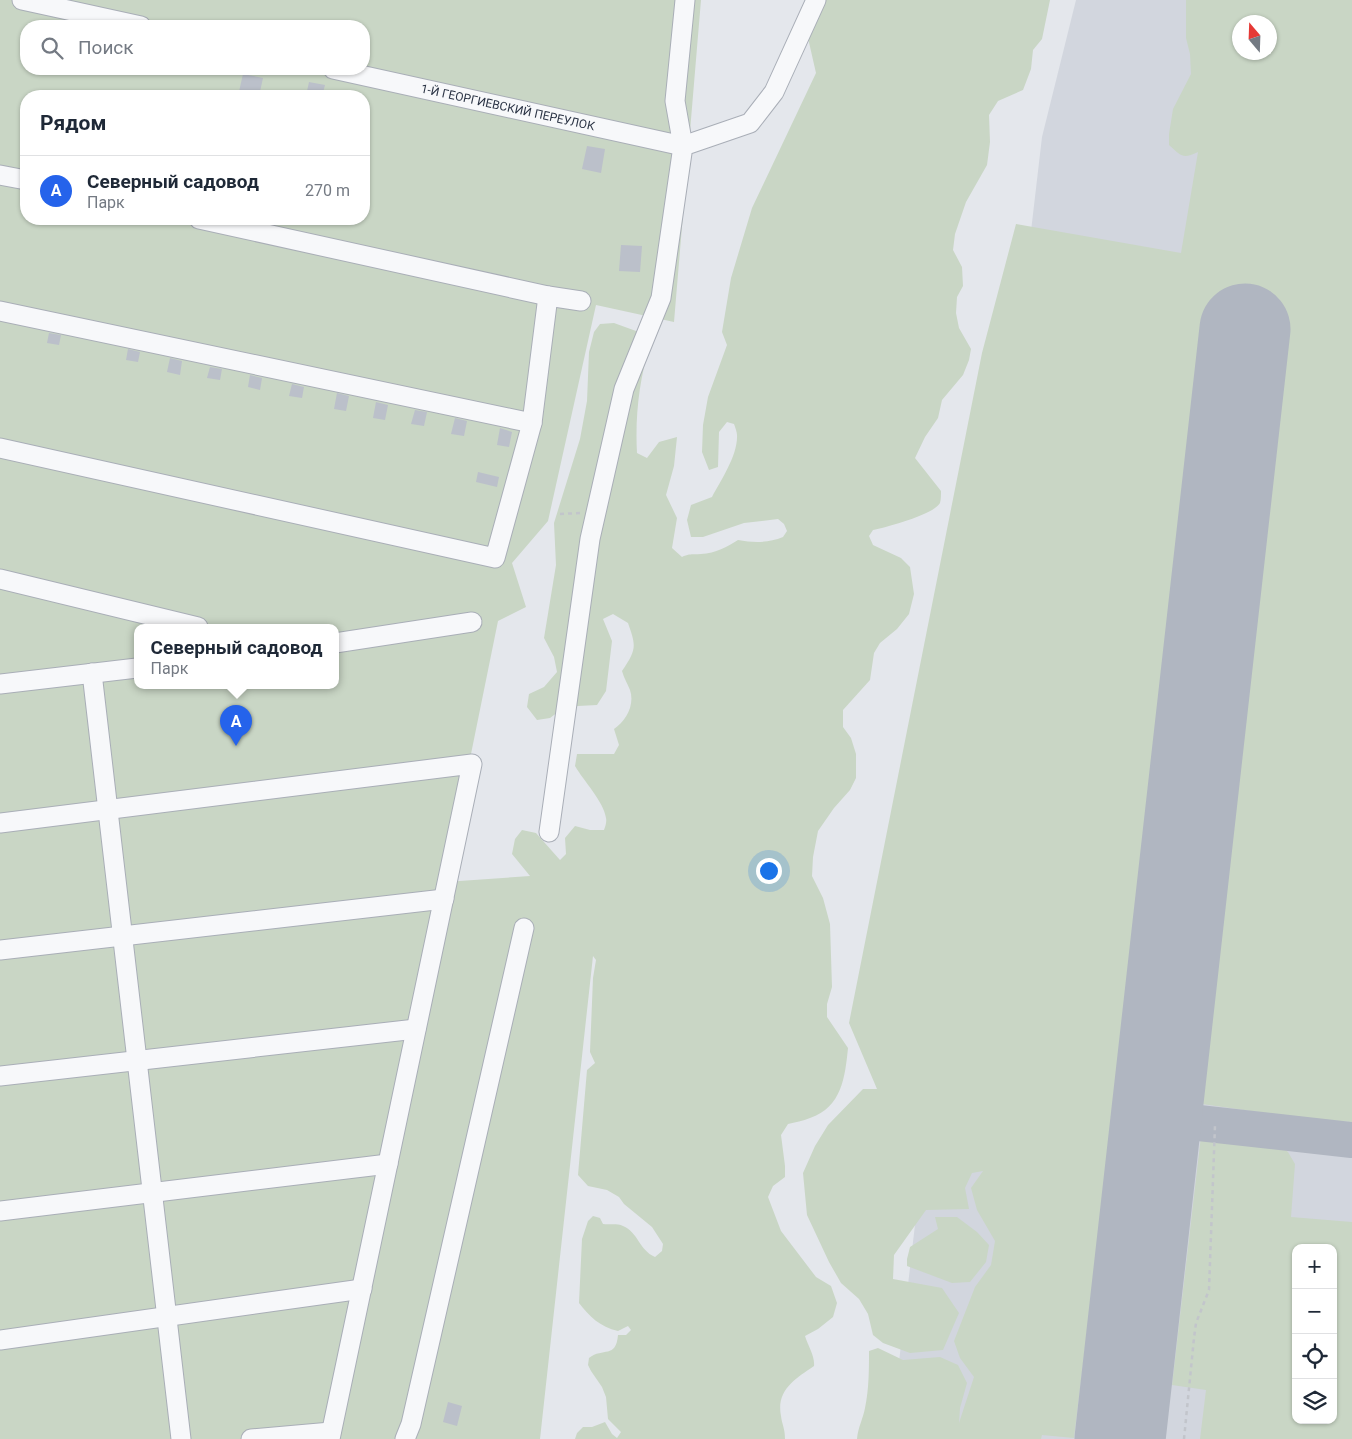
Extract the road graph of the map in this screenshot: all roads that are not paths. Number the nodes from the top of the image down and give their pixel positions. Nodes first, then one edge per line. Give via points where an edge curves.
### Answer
1 (22, 0) edge
2 (685, 0) edge
3 (816, 0) edge
4 (114, 20) edge
5 (360, 75) edge
6 (683, 146) junction
7 (0, 174) edge
8 (20, 179) edge
9 (226, 225) edge
10 (548, 296) junction
11 (581, 301) dead end
12 (0, 311) edge
13 (532, 423) junction
14 (0, 448) edge
15 (0, 580) edge
16 (472, 622) dead end
17 (185, 624) edge
18 (339, 642) edge
19 (134, 668) edge
20 (92, 673) junction
21 (0, 684) edge
22 (108, 811) junction
23 (0, 823) edge
24 (549, 832) dead end
25 (444, 899) junction
26 (524, 928) dead end
27 (122, 936) junction
28 (0, 950) edge
29 (416, 1029) junction
30 (137, 1060) junction
31 (0, 1076) edge
32 (388, 1164) junction
33 (152, 1193) junction
34 (0, 1211) edge
35 (362, 1289) junction
36 (167, 1318) junction
37 (0, 1340) edge
38 (331, 1436) edge
39 (181, 1439) edge
40 (251, 1439) edge
41 (405, 1439) edge

1 - 4 street
2 - 6 street via 675,101
3 - 6 street via 774,92 750,123
5 - 6 street, 1-Й ГЕОРГИЕВСКИЙ ПЕРЕУЛОК
6 - 24 street via 661,298 624,388 590,538
7 - 8 street
9 - 10 street
10 - 11 street
10 - 13 street
12 - 13 street
13 - 14 street via 495,558
15 - 17 street
16 - 18 street
19 - 20 street
20 - 21 street
20 - 22 street
22 - 23 street
22 - 25 street via 472,764
22 - 27 street
25 - 27 street
25 - 29 street
26 - 41 street
27 - 28 street
27 - 30 street
29 - 30 street
29 - 32 street
30 - 31 street
30 - 33 street
32 - 33 street
32 - 35 street
33 - 34 street
33 - 36 street
35 - 36 street
35 - 38 street
36 - 37 street
36 - 39 street
38 - 40 street

